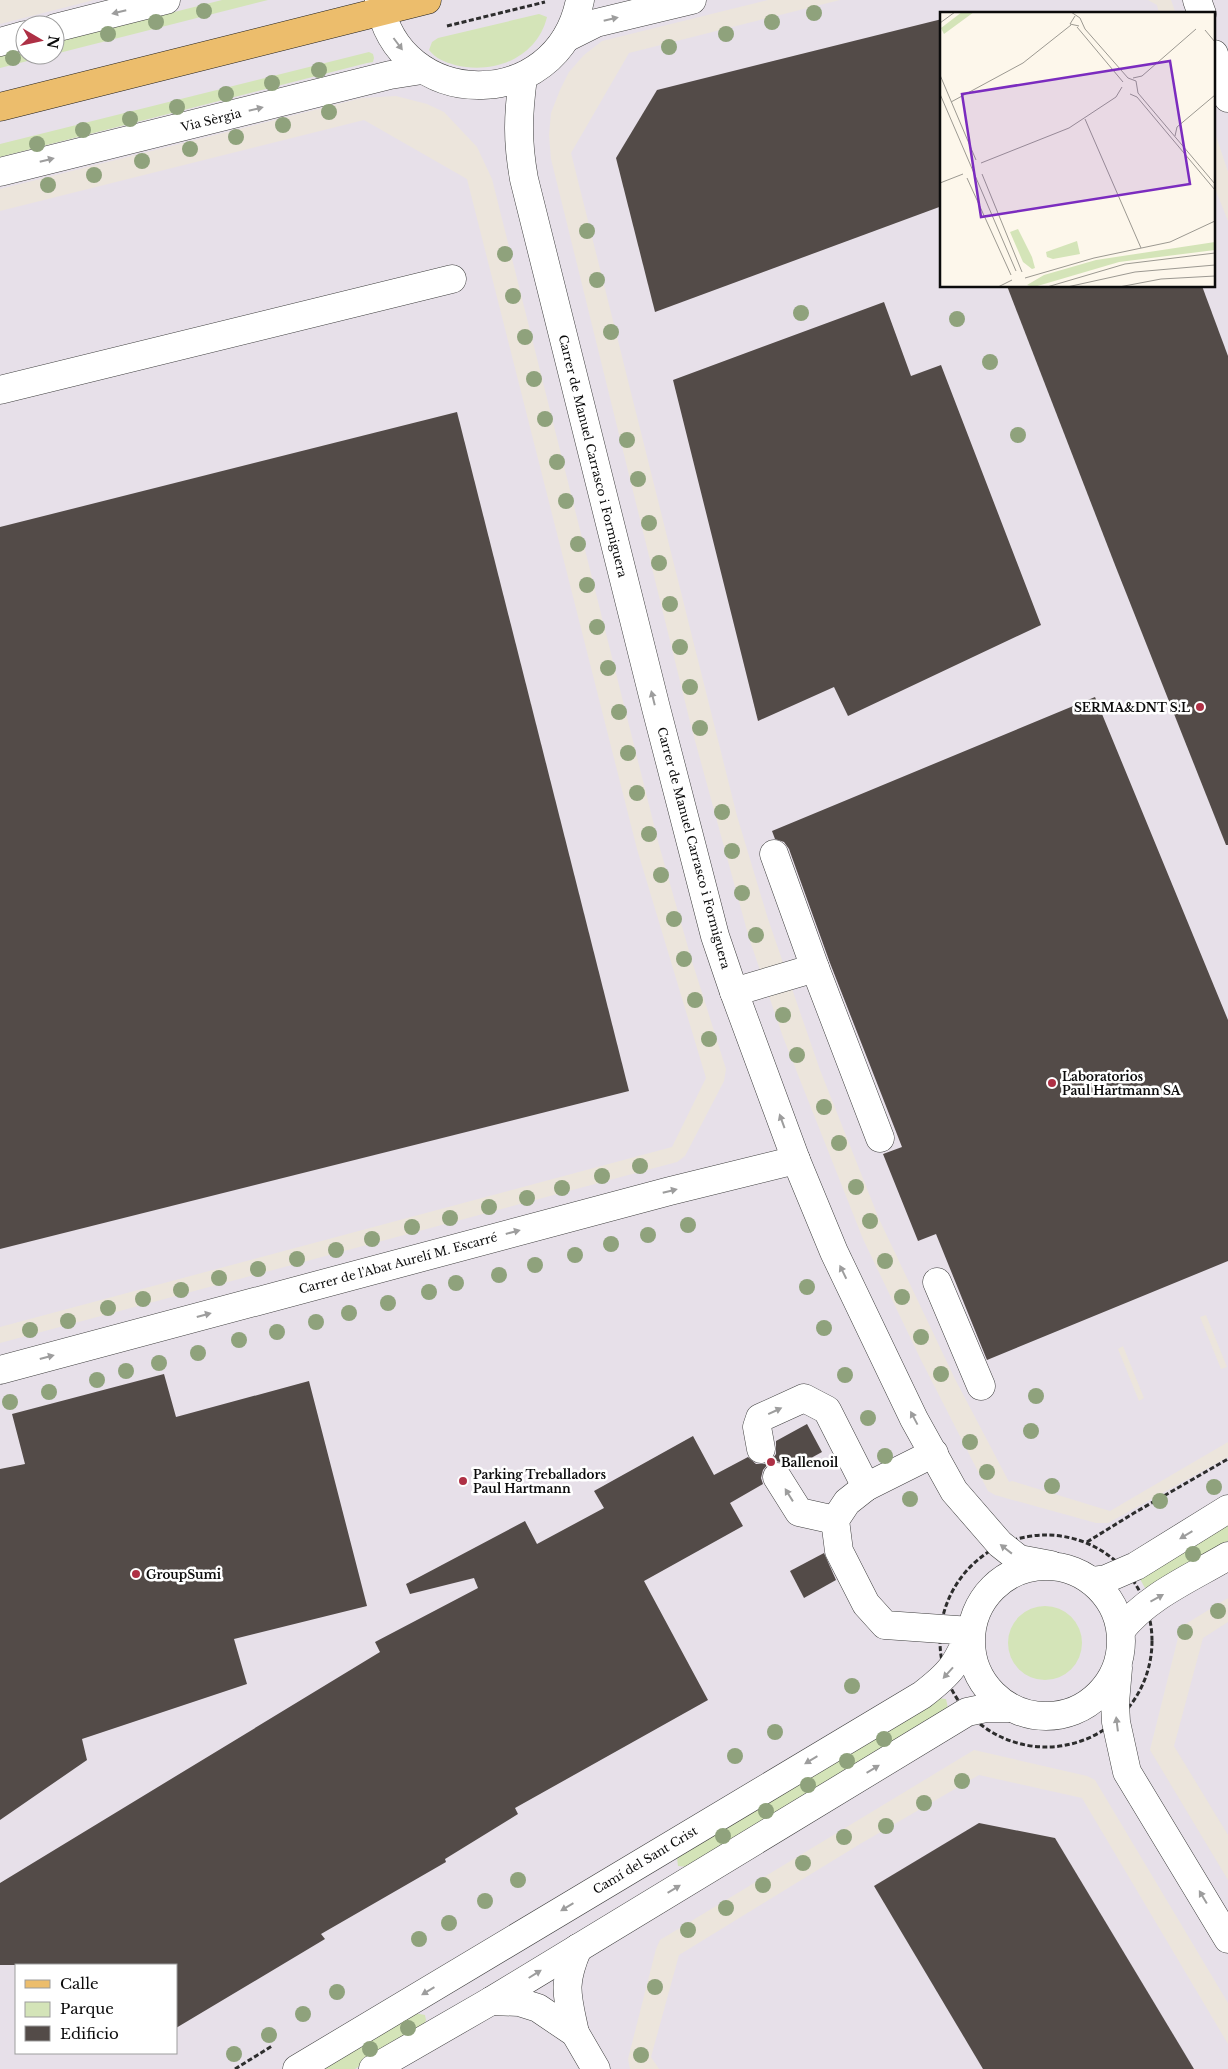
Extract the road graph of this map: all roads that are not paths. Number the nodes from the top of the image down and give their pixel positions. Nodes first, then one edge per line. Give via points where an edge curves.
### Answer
1 (166, 0) edge
2 (427, 0) edge
3 (580, 0) edge
4 (692, 0) edge
5 (1197, 0) edge
6 (380, 6) edge
7 (1201, 12) edge
8 (65, 25) edge
9 (15, 38) edge
10 (566, 38) junction
11 (0, 42) edge
12 (1216, 60) edge
13 (422, 70) junction
14 (523, 77) junction
15 (1228, 98) edge
16 (0, 107) edge
17 (0, 172) edge
18 (452, 278) dead end
19 (0, 390) edge
20 (774, 854) dead end
21 (815, 968) junction
22 (734, 992) junction
23 (880, 1138) dead end
24 (796, 1160) junction
25 (937, 1282) dead end
26 (0, 1370) edge
27 (981, 1386) dead end
28 (762, 1449) dead end
29 (934, 1453) junction
30 (777, 1477) dead end
31 (866, 1487) junction
32 (1228, 1509) edge
33 (835, 1520) junction
34 (1228, 1556) edge
35 (1051, 1565) junction
36 (1092, 1581) junction
37 (971, 1630) junction
38 (1120, 1630) junction
39 (1119, 1662) junction
40 (1009, 1708) junction
41 (1228, 1938) edge
42 (578, 1948) junction
43 (491, 2001) junction
44 (575, 2033) junction
45 (297, 2069) edge
46 (373, 2069) edge
47 (596, 2069) edge

1 -> 8 street
2 - 6 main road
3 - 10 street
10 -> 4 street via 596,23
5 - 7 street
6 -> 13 street via 396,44
6 - 16 main road
9 - 11 street
10 - 14 street via 548,61
12 - 15 street
13 - 14 street via 458,85 496,86
17 -> 13 street, Via Sèrgia via 390,75
22 -> 14 street, Carrer de Manuel Carrasco i Formiguera via 715,936 660,727 524,179 518,146
18 - 19 street
20 - 21 street
21 - 22 street
21 - 23 street
24 -> 22 street, Carrer de Manuel Carrasco i Formiguera
26 -> 24 street, Carrer de l'Abat Aurelí M. Escarré
29 -> 24 street, Carrer de Manuel Carrasco i Formiguera via 834,1252
25 - 27 street
28 -> 31 street via 757,1428 760,1418 804,1398 827,1410
29 - 31 street
35 -> 29 street, Carrer de Manuel Carrasco i Formiguera via 1019,1559 1000,1544 954,1491
33 -> 30 street via 799,1512
31 - 33 street via 847,1502
32 -> 36 street via 1127,1571
33 - 37 street via 839,1551 866,1604 885,1625
38 -> 34 street via 1146,1604
35 - 36 street via 1073,1570
35 - 37 street via 1029,1567 993,1587 980,1604
36 - 38 street via 1116,1612
37 - 40 street via 971,1653 979,1675 992,1694
37 -> 45 street, Camí del Sant Crist via 957,1662 946,1676 922,1695
38 - 39 street
39 - 40 street via 1101,1693 1070,1713 1031,1715
41 -> 39 street via 1127,1772 1116,1722
42 -> 40 street via 967,1712
43 -> 42 street
42 - 44 street via 569,1968 566,1990
43 - 44 street via 519,2002 538,2008
43 - 46 street
44 - 47 street

